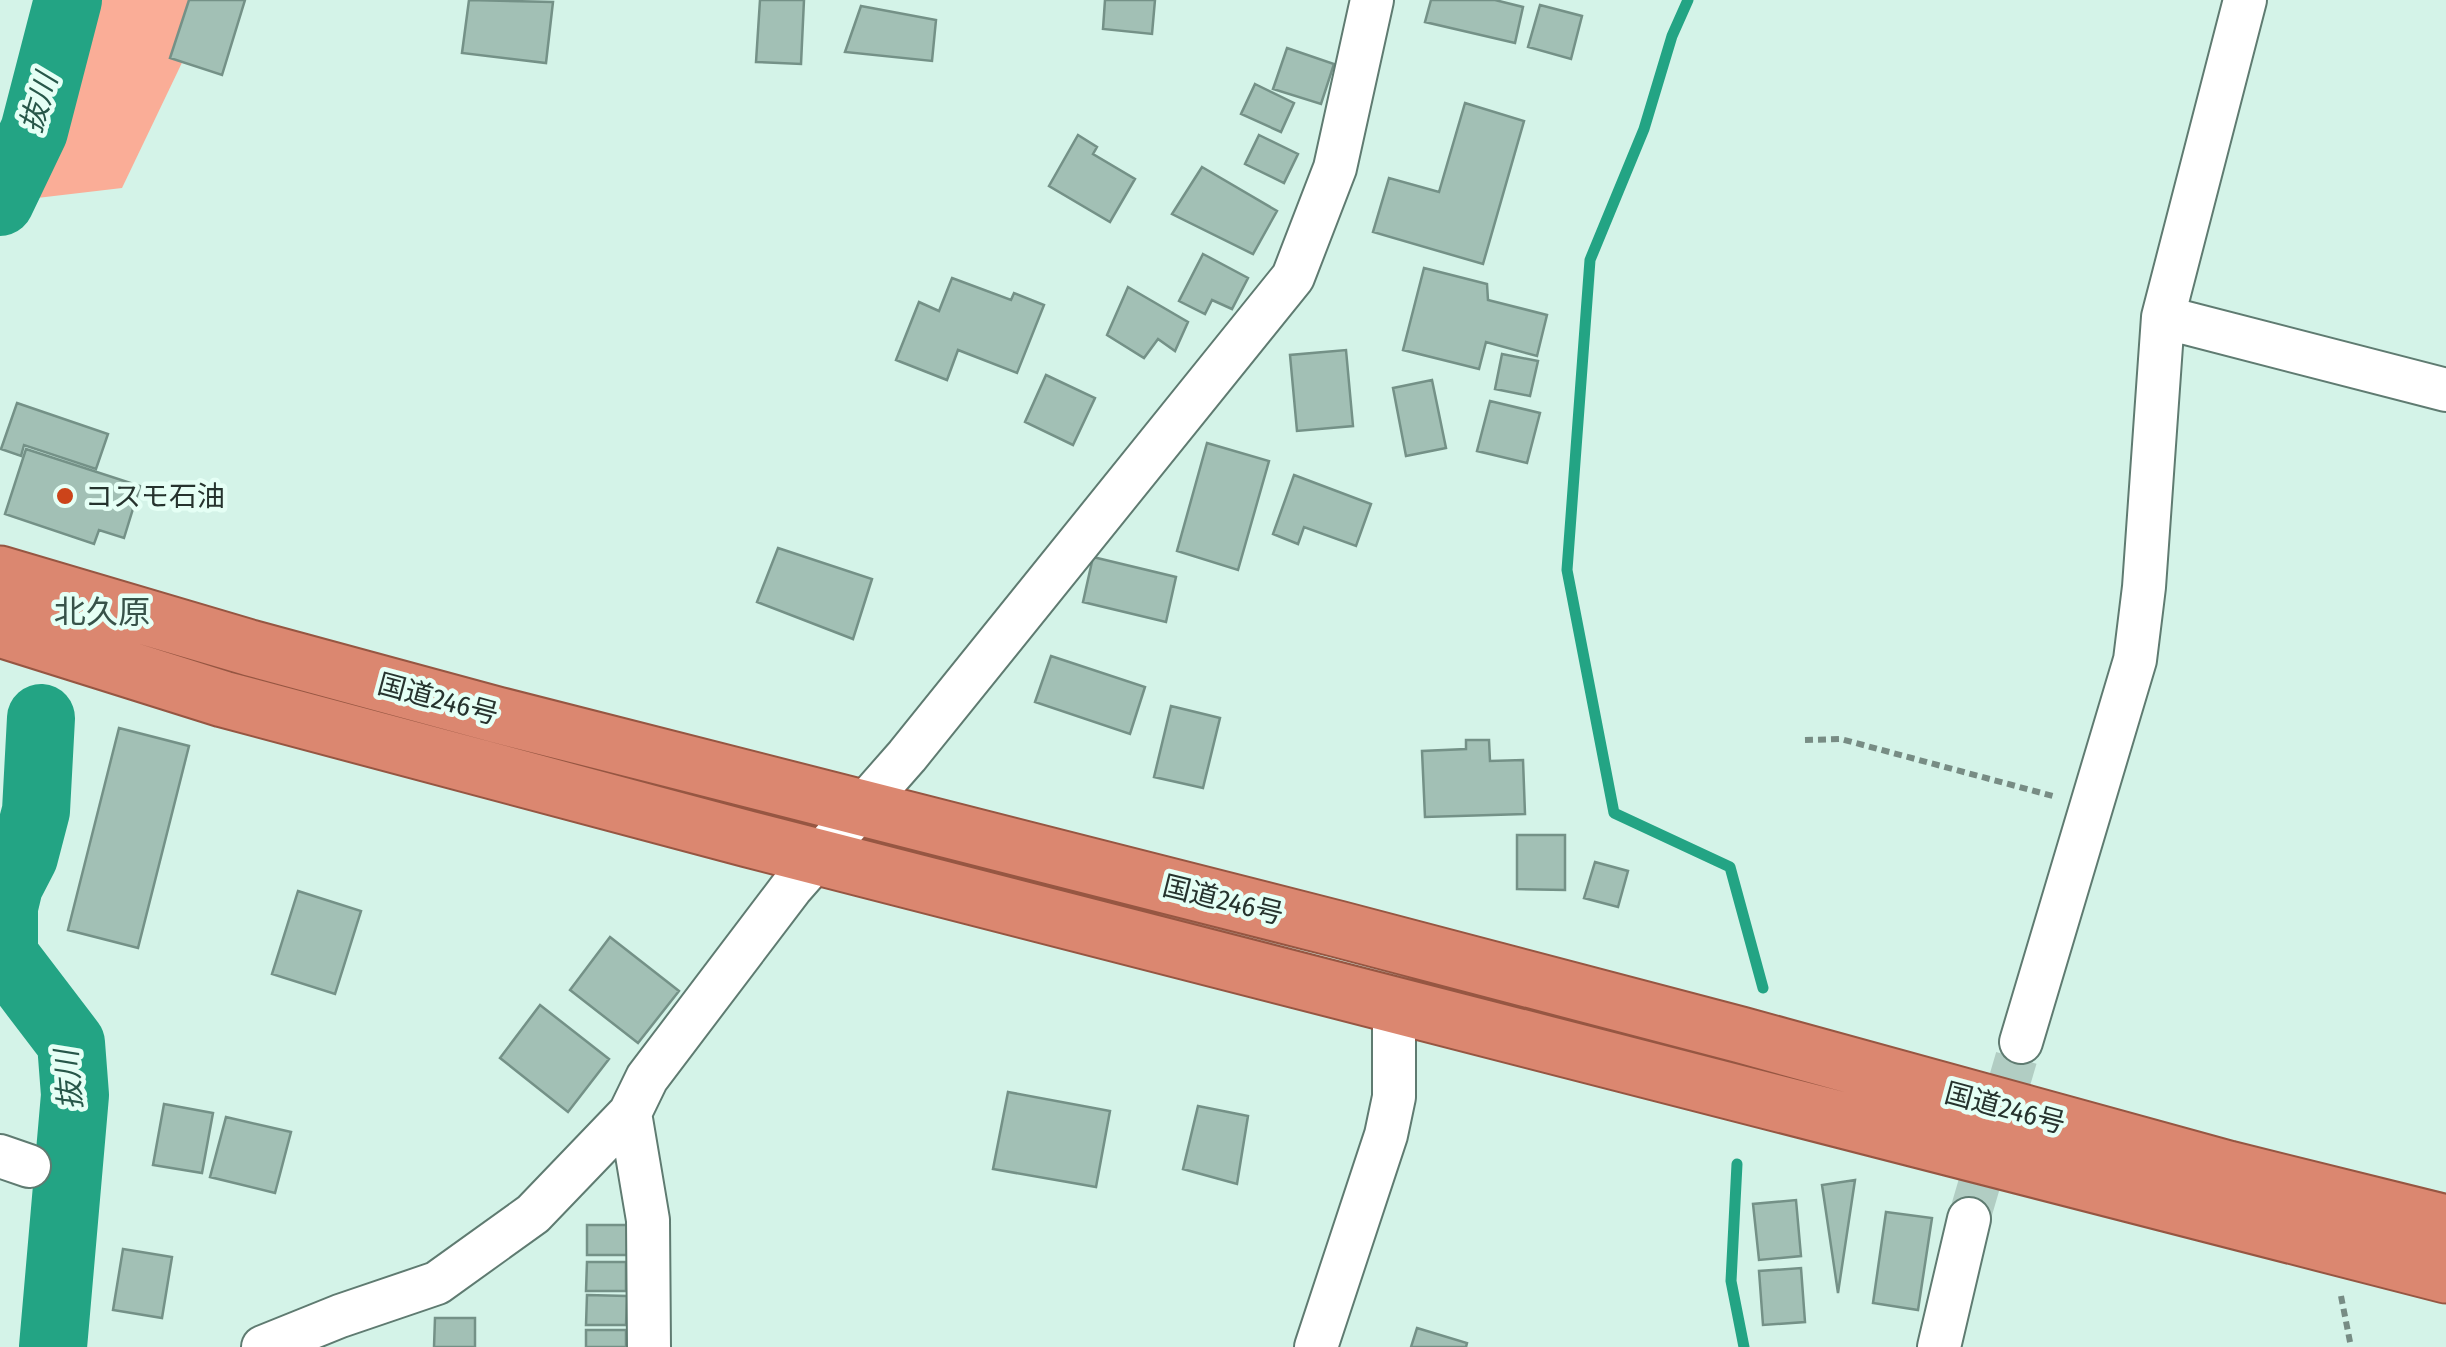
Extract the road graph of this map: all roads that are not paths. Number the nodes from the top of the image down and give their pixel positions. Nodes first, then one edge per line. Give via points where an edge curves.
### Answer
1 (1372, 0) edge
2 (2245, 0) edge
3 (2163, 317) junction
4 (2446, 390) edge
5 (0, 574) edge
6 (0, 629) edge
7 (861, 809) junction
8 (819, 856) junction
9 (1394, 1005) junction
10 (2021, 1042) tunnel mouth
11 (630, 1113) junction
12 (1969, 1219) tunnel mouth
13 (2446, 1223) edge
14 (2446, 1275) edge
15 (262, 1347) edge
16 (649, 1347) edge
17 (1316, 1347) edge
18 (1940, 1347) edge

1 - 7 street via 1334,168 1294,277
2 - 3 street
3 - 4 street
3 - 10 street via 2135,660
5 - 7 highway, 国道246号 via 250,648
6 - 8 highway, 国道246号 via 223,699
7 - 8 street
7 - 13 highway, 国道246号
8 - 9 highway, 国道246号
8 - 11 street via 647,1078
9 - 14 highway, 国道246号
9 - 17 street via 1394,1097 1386,1135
11 - 15 street via 533,1214 437,1283
11 - 16 street via 648,1220
12 - 18 street

